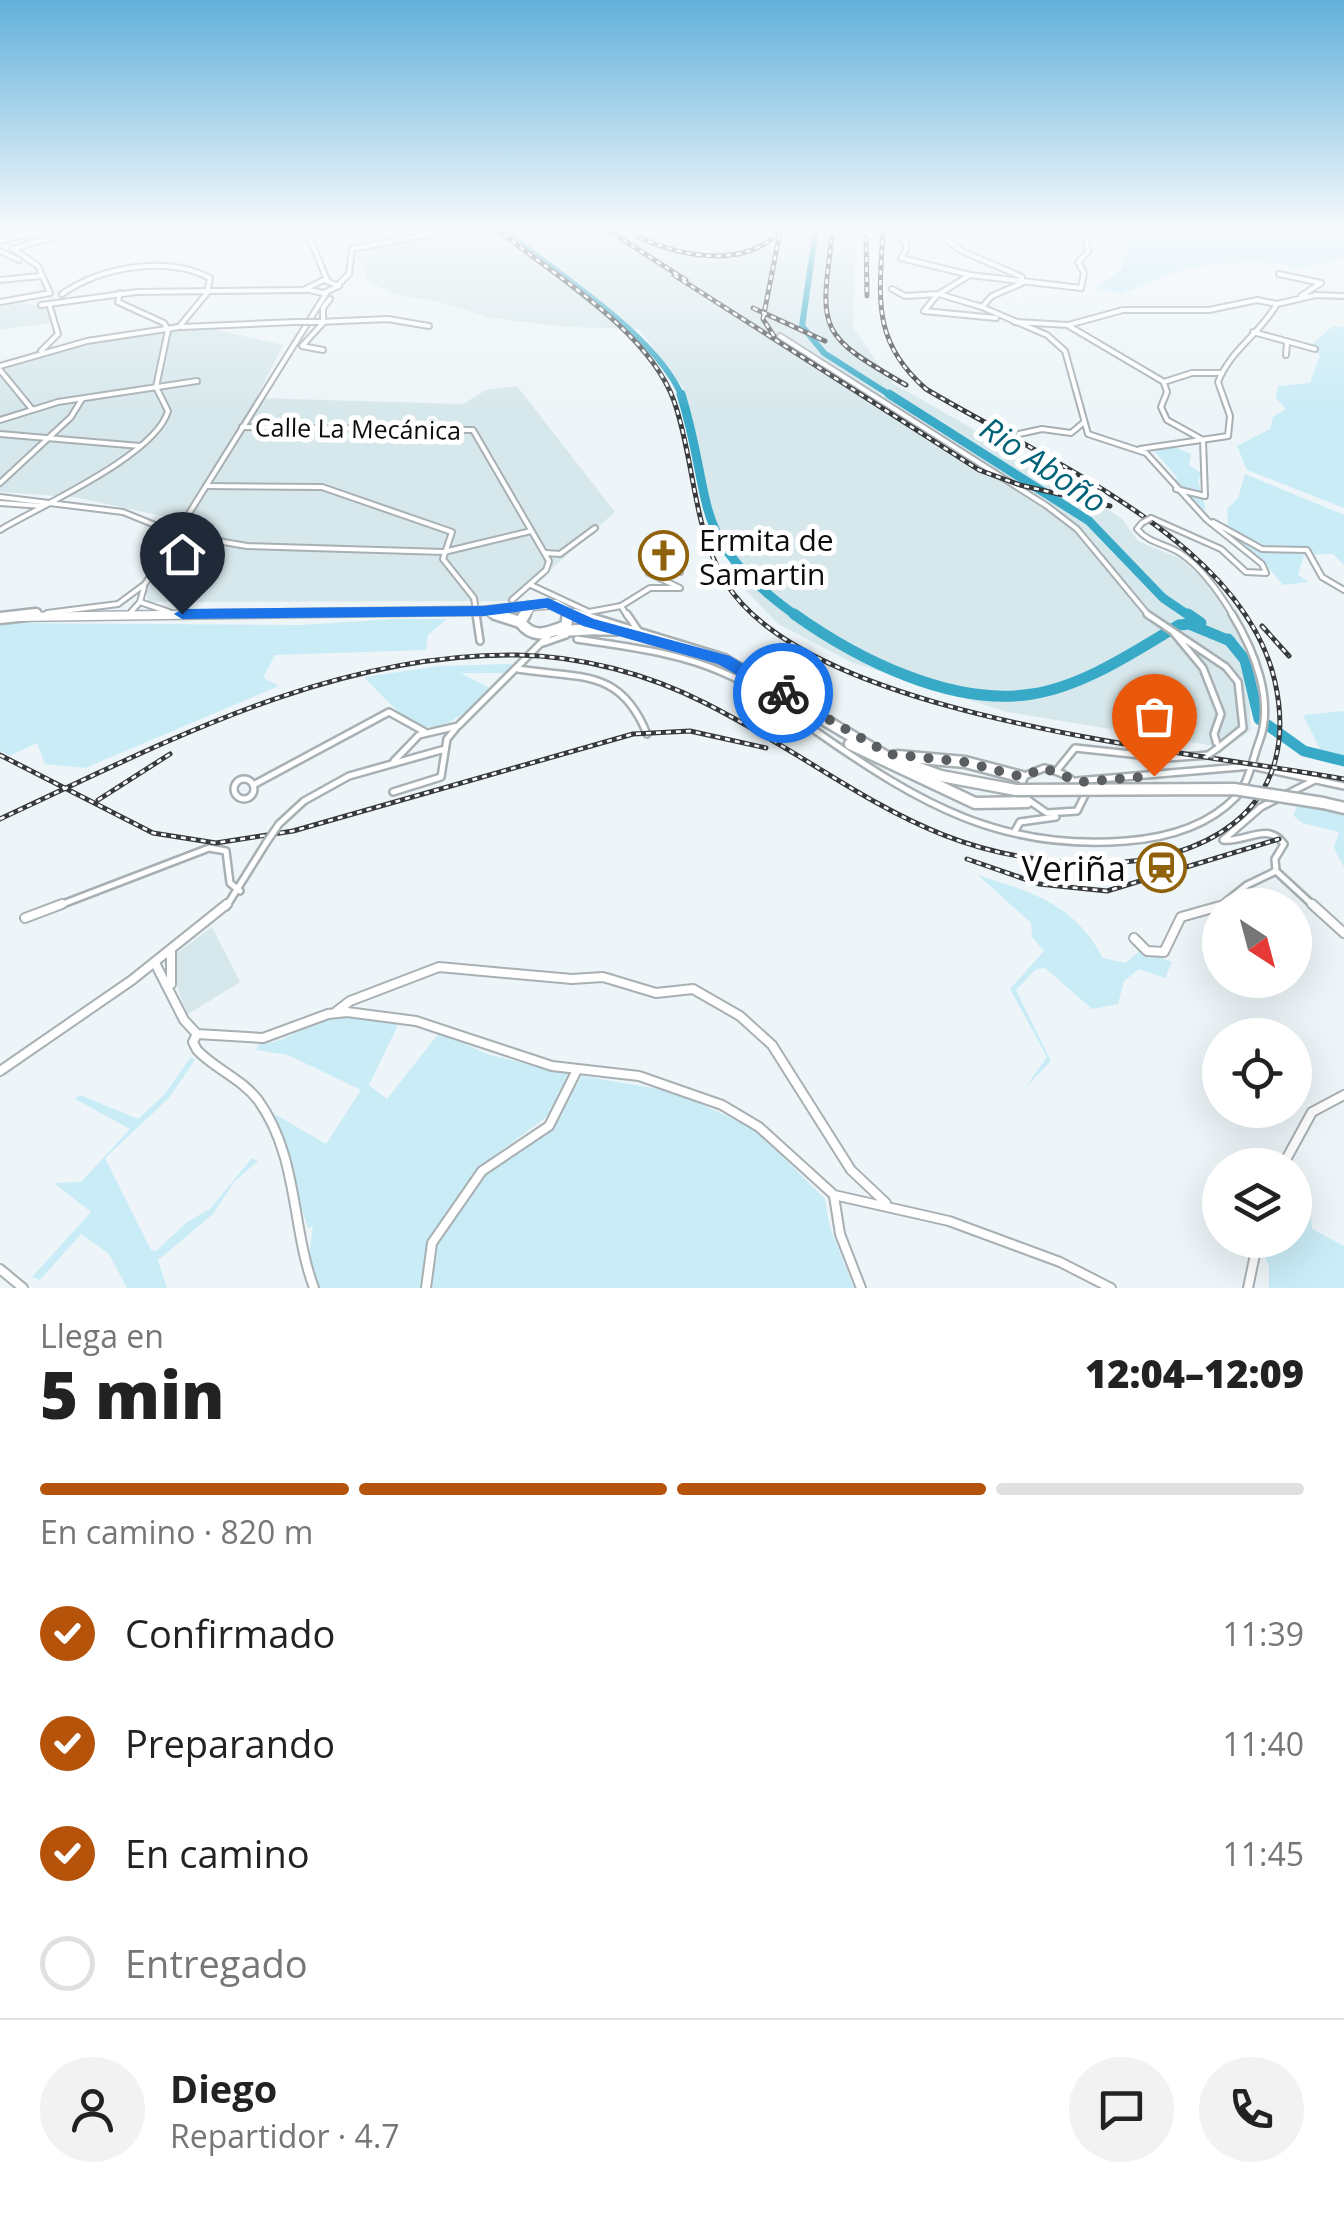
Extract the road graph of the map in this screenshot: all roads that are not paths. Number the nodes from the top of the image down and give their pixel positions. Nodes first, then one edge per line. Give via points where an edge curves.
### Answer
1 (47, 289) edge
2 (62, 289) edge
3 (67, 289) edge
4 (207, 289) edge
5 (306, 289) joint
6 (331, 289) edge
7 (892, 289) dead end
8 (947, 289) edge
9 (1005, 289) edge
10 (1312, 289) edge
11 (48, 292) junction
12 (120, 293) junction
13 (207, 293) junction
14 (939, 294) junction
15 (319, 295) junction
16 (1344, 296) edge
17 (60, 298) junction
18 (1299, 298) junction
19 (330, 299) dead end
20 (34, 301) junction
21 (0, 302) edge
22 (1277, 304) junction
23 (41, 305) junction
24 (50, 307) junction
25 (982, 307) junction
26 (996, 318) junction
27 (325, 321) junction
28 (1012, 323) junction
29 (1068, 325) junction
30 (428, 326) dead end
31 (179, 327) junction
32 (168, 330) junction
33 (1252, 332) junction
34 (780, 336) dead end
35 (1287, 343) junction
36 (50, 345) junction
37 (61, 348) junction
38 (1315, 349) dead end
39 (324, 350) dead end
40 (1286, 355) dead end
41 (20, 360) junction
42 (0, 368) edge
43 (1222, 373) junction
44 (197, 381) dead end
45 (1164, 382) junction
46 (156, 387) junction
47 (82, 399) junction
48 (31, 408) junction
49 (0, 420) edge
50 (1083, 423) junction
51 (242, 427) junction
52 (0, 434) edge
53 (1019, 434) dead end
54 (49, 438) junction
55 (1203, 440) junction
56 (143, 446) junction
57 (1140, 450) junction
58 (0, 483) edge
59 (206, 486) junction
60 (1176, 489) junction
61 (0, 500) edge
62 (56, 501) junction
63 (45, 506) junction
64 (188, 516) junction
65 (1205, 519) junction
66 (149, 522) junction
67 (595, 528) dead end
68 (0, 530) edge
69 (531, 531) junction
70 (176, 534) junction
71 (192, 538) junction
72 (166, 551) junction
73 (444, 552) junction
74 (544, 552) junction
75 (672, 558) dead end
76 (145, 584) junction
77 (530, 584) junction
78 (1344, 590) edge
79 (134, 596) junction
80 (512, 600) dead end
81 (140, 602) junction
82 (531, 606) junction
83 (621, 606) junction
84 (481, 609) junction
85 (568, 612) junction
86 (47, 613) junction
87 (127, 613) junction
88 (182, 614) junction
89 (0, 618) edge
90 (520, 622) junction
91 (528, 632) junction
92 (617, 632) junction
93 (554, 633) junction
94 (1174, 633) junction
95 (642, 636) junction
96 (577, 638) dead end
97 (480, 642) dead end
98 (535, 650) junction
99 (518, 669) junction
100 (801, 706) junction
101 (816, 717) junction
102 (409, 724) junction
103 (458, 726) junction
104 (425, 732) junction
105 (438, 732) junction
106 (647, 734) dead end
107 (447, 739) junction
108 (413, 742) junction
109 (1218, 748) junction
110 (444, 749) junction
111 (423, 757) junction
112 (394, 761) junction
113 (442, 763) junction
114 (1252, 766) junction
115 (1061, 769) junction
116 (1022, 777) junction
117 (1317, 779) junction
118 (1076, 781) junction
119 (1094, 783) junction
120 (255, 784) dead end
121 (1344, 786) edge
122 (393, 792) dead end
123 (1084, 795) junction
124 (1026, 802) junction
125 (1344, 808) edge
126 (1044, 813) junction
127 (1059, 816) junction
128 (1044, 822) junction
129 (1015, 831) junction
130 (1276, 871) junction
131 (1242, 888) edge
132 (240, 890) junction
133 (1202, 911) edge
134 (24, 918) dead end
135 (1344, 933) edge
136 (1134, 938) dead end
137 (171, 951) junction
138 (155, 963) junction
139 (171, 987) junction
140 (336, 1013) junction
141 (197, 1034) junction
142 (577, 1070) junction
143 (0, 1071) edge
144 (1344, 1094) edge
145 (1290, 1148) edge
146 (834, 1195) junction
147 (888, 1205) junction
148 (1254, 1258) edge
149 (0, 1269) edge
150 (23, 1288) edge
151 (314, 1288) edge
152 (426, 1288) edge
153 (861, 1288) edge
154 (1111, 1288) edge
155 (1248, 1288) edge

1 - 11 street
2 - 11 street
3 - 17 street
4 - 13 street
5 - 13 street
5 - 15 street
6 - 15 street
7 - 14 street via 905,296
8 - 14 street
9 - 25 street
10 - 18 street
11 - 17 street
11 - 20 street
12 - 13 street
12 - 17 street
12 - 32 street via 118,302
13 - 31 street
14 - 25 street
14 - 26 street via 924,311
15 - 51 street
16 - 18 street
17 - 23 street
17 - 24 street
18 - 22 street
19 - 27 street via 320,316
20 - 21 street
20 - 23 street
22 - 29 street via 1124,310
22 - 33 street
23 - 24 street
24 - 36 street via 58,334
25 - 26 street
26 - 28 street
27 - 30 street via 388,318
27 - 31 street, bridge
27 - 39 street via 302,346
28 - 29 street
28 - 50 street via 1043,334 1066,353
29 - 45 street
31 - 32 street
32 - 37 street
32 - 46 street
33 - 35 street
33 - 43 street
34 - 94 street via 1047,506 1077,529 1132,600
35 - 38 street
35 - 40 street
36 - 37 street
36 - 41 street
37 - 41 street
41 - 42 street
42 - 48 street
43 - 45 street via 1192,372
43 - 55 street via 1218,385 1228,396 1232,428 1228,436
44 - 46 street
45 - 55 street via 1168,392 1161,407 1168,420
46 - 47 street
46 - 56 street via 166,420
47 - 48 street
47 - 54 street
48 - 49 street
50 - 53 street via 1072,433
50 - 57 street via 1100,441
51 - 59 street
51 - 69 street, Calle La Mecánica via 473,430
52 - 54 street
54 - 56 street
54 - 58 street
55 - 57 street
55 - 60 street via 1205,496
56 - 62 street
57 - 60 street
59 - 64 street
59 - 73 street via 322,487 452,532
60 - 65 street
61 - 62 street
61 - 63 street
62 - 63 street
62 - 66 street
63 - 68 street
64 - 66 street via 170,525
64 - 70 street
65 - 78 street via 1262,549 1307,550 1322,577
65 - 114 street, bridge via 1266,573 1246,572 1220,549 1151,518 1137,529 1202,572 1245,632 1268,720
66 - 70 street
66 - 72 street via 166,535
67 - 74 street via 560,554
69 - 73 street
69 - 74 street
70 - 71 street
70 - 72 street
71 - 72 street
71 - 73 street
72 - 76 street
73 - 84 street via 448,568
74 - 77 street via 549,566
75 - 83 street via 680,572 649,572 680,588 650,588
76 - 79 street
76 - 81 street
77 - 80 street
77 - 83 street via 589,612
79 - 86 street via 103,608
79 - 87 street
81 - 87 street
81 - 88 street
82 - 84 highway
82 - 85 highway via 556,604
82 - 90 highway
83 - 95 street
84 - 88 highway, bridge
84 - 90 highway
84 - 97 street
85 - 93 highway via 568,624
85 - 95 highway
86 - 87 highway
86 - 89 highway
87 - 88 highway
90 - 91 highway
91 - 93 highway
91 - 98 street
92 - 93 highway
92 - 95 highway
92 - 98 street via 571,634
93 - 98 street
94 - 109 street via 1203,668 1221,714 1214,734
94 - 109 street via 1238,682 1242,728
95 - 100 highway via 728,661
96 - 129 street via 670,654 721,671 932,806
98 - 99 street
99 - 103 street
99 - 106 street via 608,682 630,697
100 - 101 highway
100 - 116 highway via 889,754 965,762
101 - 124 highway via 871,757 955,796 992,805
101 - 125 highway, bridge via 901,763 1016,790 1234,789
102 - 104 street
102 - 108 street
102 - 120 street via 397,712 384,713
103 - 105 street
103 - 107 street
104 - 105 street
104 - 108 street
105 - 107 street
107 - 110 street
108 - 111 street
108 - 112 street
109 - 115 street, bridge via 1208,756 1181,758 1076,748
110 - 111 street
110 - 113 street
111 - 112 street
111 - 113 street
112 - 132 street, bridge via 325,786 278,824
113 - 122 street via 442,777
114 - 117 street
114 - 119 street
114 - 129 street via 1230,804 1174,835 1089,845
115 - 116 street via 1036,768
115 - 118 street
116 - 124 street
117 - 121 street
117 - 130 street via 1261,808 1223,840 1277,834 1284,844
118 - 119 street
118 - 123 street
119 - 123 street
123 - 127 street via 1078,811
124 - 126 street
126 - 127 street
126 - 128 street
127 - 128 street
128 - 129 street via 1024,821
130 - 131 street
130 - 135 street
132 - 134 street via 230,883 226,850 210,848
132 - 137 street
133 - 136 street via 1181,917 1164,952 1147,951
137 - 138 street
137 - 139 street
138 - 139 street
138 - 143 street
139 - 141 street
140 - 141 street via 263,1038
140 - 142 street via 416,1020 521,1059
140 - 147 street via 350,1000 439,967 604,977 656,993 694,989 740,1016 772,1046 851,1170
141 - 151 street via 198,1054 248,1088 274,1131
142 - 146 street via 639,1076 722,1105 759,1127
142 - 152 street via 548,1126 482,1171 432,1243
144 - 145 street via 1316,1106
146 - 147 street
146 - 153 street via 840,1234
147 - 154 street via 1060,1262
148 - 155 street
149 - 150 street

